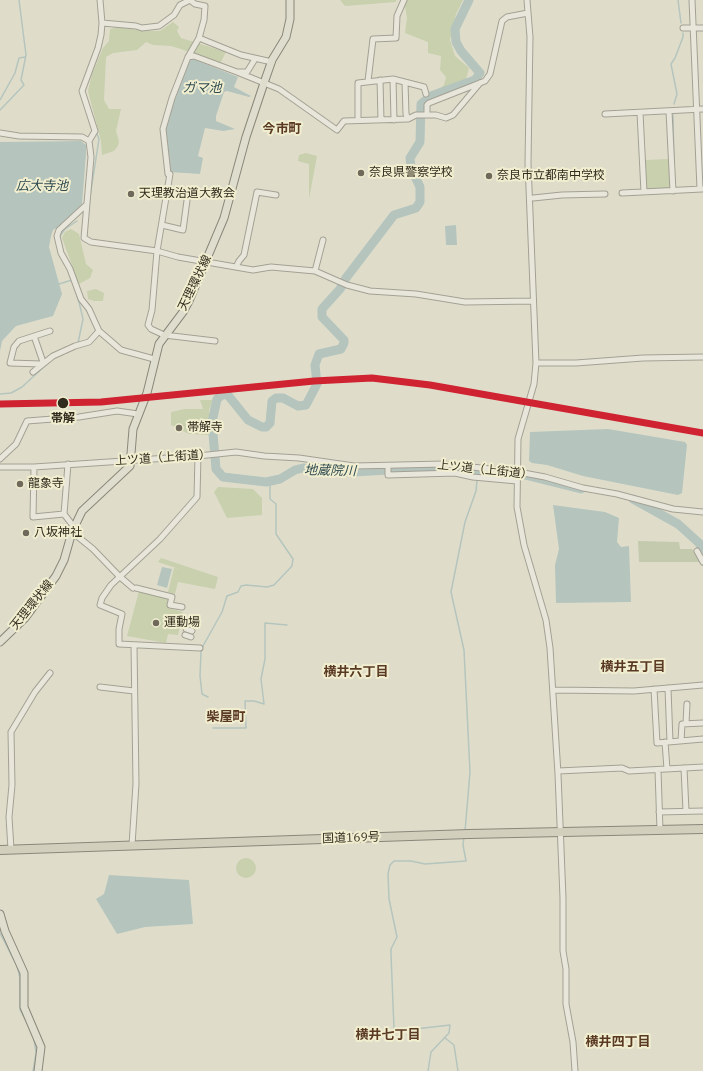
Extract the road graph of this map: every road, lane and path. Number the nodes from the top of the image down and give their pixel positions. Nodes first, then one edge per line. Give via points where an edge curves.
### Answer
1 (100, 0) edge
2 (190, 0) edge
3 (290, 0) edge
4 (404, 0) edge
5 (527, 0) edge
6 (692, 0) edge
7 (528, 13) junction
8 (104, 22) junction
9 (683, 28) dead end
10 (693, 28) junction
11 (703, 28) edge
12 (199, 38) junction
13 (188, 57) junction
14 (255, 59) junction
15 (272, 62) junction
16 (236, 72) junction
17 (393, 79) junction
18 (380, 80) junction
19 (368, 81) junction
20 (406, 82) junction
21 (264, 83) junction
22 (480, 83) junction
23 (426, 94) dead end
24 (703, 109) edge
25 (697, 110) junction
26 (670, 111) junction
27 (640, 113) junction
28 (605, 114) dead end
29 (425, 115) junction
30 (408, 119) junction
31 (358, 120) junction
32 (381, 120) junction
33 (394, 120) junction
34 (0, 135) edge
35 (90, 141) junction
36 (701, 189) edge
37 (673, 191) junction
38 (644, 192) junction
39 (622, 193) dead end
40 (168, 194) junction
41 (605, 194) dead end
42 (276, 195) dead end
43 (533, 198) dead end
44 (86, 205) junction
45 (162, 225) junction
46 (323, 240) dead end
47 (157, 252) junction
48 (206, 262) junction
49 (236, 267) junction
50 (315, 271) junction
51 (533, 301) junction
52 (50, 330) dead end
53 (99, 331) junction
54 (164, 334) junction
55 (34, 336) junction
56 (215, 341) dead end
57 (703, 357) edge
58 (154, 359) junction
59 (42, 363) junction
60 (536, 363) junction
61 (33, 372) dead end
62 (138, 414) junction
63 (198, 456) junction
64 (0, 459) edge
65 (131, 460) junction
66 (68, 464) junction
67 (0, 467) edge
68 (34, 467) junction
69 (388, 469) junction
70 (518, 472) junction
71 (517, 481) junction
72 (703, 512) edge
73 (64, 514) junction
74 (73, 529) junction
75 (697, 551) dead end
76 (703, 562) edge
77 (119, 576) junction
78 (182, 607) dead end
79 (187, 623) dead end
80 (186, 629) dead end
81 (185, 635) dead end
82 (191, 637) dead end
83 (0, 642) edge
84 (134, 645) junction
85 (200, 648) dead end
86 (50, 673) dead end
87 (703, 685) edge
88 (100, 687) dead end
89 (668, 688) junction
90 (654, 689) junction
91 (553, 690) junction
92 (134, 691) junction
93 (687, 704) dead end
94 (686, 723) junction
95 (703, 723) edge
96 (703, 739) edge
97 (681, 741) junction
98 (668, 742) junction
99 (703, 767) edge
100 (684, 768) junction
101 (668, 769) junction
102 (658, 770) junction
103 (558, 771) junction
104 (686, 811) junction
105 (703, 811) edge
106 (659, 812) junction
107 (703, 829) edge
108 (660, 830) junction
109 (560, 833) junction
110 (132, 845) junction
111 (11, 849) junction
112 (0, 850) edge
113 (0, 914) edge
114 (38, 1071) edge
115 (575, 1071) edge

1 - 8 street
2 - 8 street via 180,5 174,15 159,26 142,28
2 - 12 street via 205,6
3 - 15 main road, 天理環状線 via 290,19 286,37
4 - 19 street via 397,16 396,38 373,38
5 - 7 street
6 - 10 street
7 - 22 street via 507,17 502,21 490,74
7 - 51 street via 528,163
8 - 35 street via 98,48 82,91 95,131
9 - 10 street
10 - 11 street
10 - 25 street
12 - 13 street
12 - 14 street
13 - 16 street via 194,56
13 - 40 street via 163,129 170,174
14 - 15 street
14 - 16 street via 247,72
15 - 21 main road, 天理環状線
16 - 21 street
17 - 18 street
17 - 20 street
17 - 33 street
18 - 19 street
18 - 32 street
19 - 31 street via 358,83
20 - 23 street via 424,87
20 - 30 street
21 - 31 street via 290,95 316,117 337,130 344,121
21 - 48 main road, 天理環状線 via 224,218
22 - 29 street via 429,102
22 - 29 street via 453,115 446,118
24 - 25 street
25 - 26 street
25 - 36 street
26 - 27 street
26 - 37 street
27 - 28 street
27 - 38 street
29 - 30 street via 416,115
30 - 33 street
31 - 32 street
32 - 33 street
34 - 35 street via 82,137
35 - 44 street
36 - 37 street
37 - 38 street
38 - 39 street
40 - 45 street
40 - 45 street via 188,193 184,230
41 - 43 street via 562,194
42 - 49 street via 257,192 244,255
44 - 47 street via 84,238 91,242
44 - 53 street via 59,230 58,244 81,299 89,309
45 - 47 street
46 - 50 street
47 - 48 street
47 - 54 street via 148,325 151,329
48 - 49 street
48 - 54 main road, 天理環状線 via 183,312
49 - 50 street via 253,270 271,267
50 - 51 street via 363,290 416,294 465,302
51 - 60 street
52 - 55 street
53 - 58 street via 121,350
53 - 59 street via 89,342
54 - 56 street
54 - 58 main road, 天理環状線
55 - 59 street
55 - 59 street via 19,341 14,347 10,363
57 - 60 street
58 - 62 main road, 天理環状線 via 147,393
59 - 61 street
60 - 70 street via 534,384 518,439
62 - 64 street via 117,411 27,421 16,444
62 - 65 main road, 天理環状線 via 132,437
63 - 65 street, 上ツ道（上街道）
63 - 69 street, 上ツ道（上街道） via 236,452
63 - 77 street via 197,497 160,539
65 - 66 street, 上ツ道（上街道）
65 - 74 main road, 天理環状線 via 127,471 82,511
66 - 68 street, 上ツ道（上街道）
66 - 73 street
67 - 68 street, 上ツ道（上街道）
68 - 73 street via 33,517
69 - 70 street, 上ツ道（上街道） via 444,464
69 - 71 street via 455,473
70 - 71 street
70 - 72 street, 上ツ道（上街道） via 672,509
71 - 91 street via 520,528 546,620
73 - 74 street
74 - 77 street
74 - 83 main road, 天理環状線 via 64,560 51,584 25,618
75 - 76 street
77 - 78 street via 135,588 172,597 170,605
77 - 84 street via 105,593 100,605 122,614 119,644
79 - 80 street via 193,628
81 - 82 street
84 - 85 street
84 - 92 street
86 - 111 street via 35,692 11,732
87 - 89 street
88 - 92 street
89 - 90 street
89 - 98 street
90 - 91 street
90 - 98 street via 657,743
91 - 103 street
92 - 110 street via 136,784
93 - 94 street
94 - 95 street
94 - 97 street via 682,724
96 - 97 street
97 - 98 street
98 - 101 street
99 - 100 street
100 - 101 street
100 - 104 street
101 - 102 street
102 - 103 street via 629,771 622,768
102 - 106 street
103 - 109 street
104 - 105 street
104 - 106 street
106 - 108 street
107 - 108 highway, 国道169号
108 - 109 highway, 国道169号
109 - 110 highway, 国道169号
109 - 115 street via 566,1004
110 - 111 highway, 国道169号
111 - 112 highway, 国道169号
113 - 114 main road via 24,973 24,1008 41,1046

